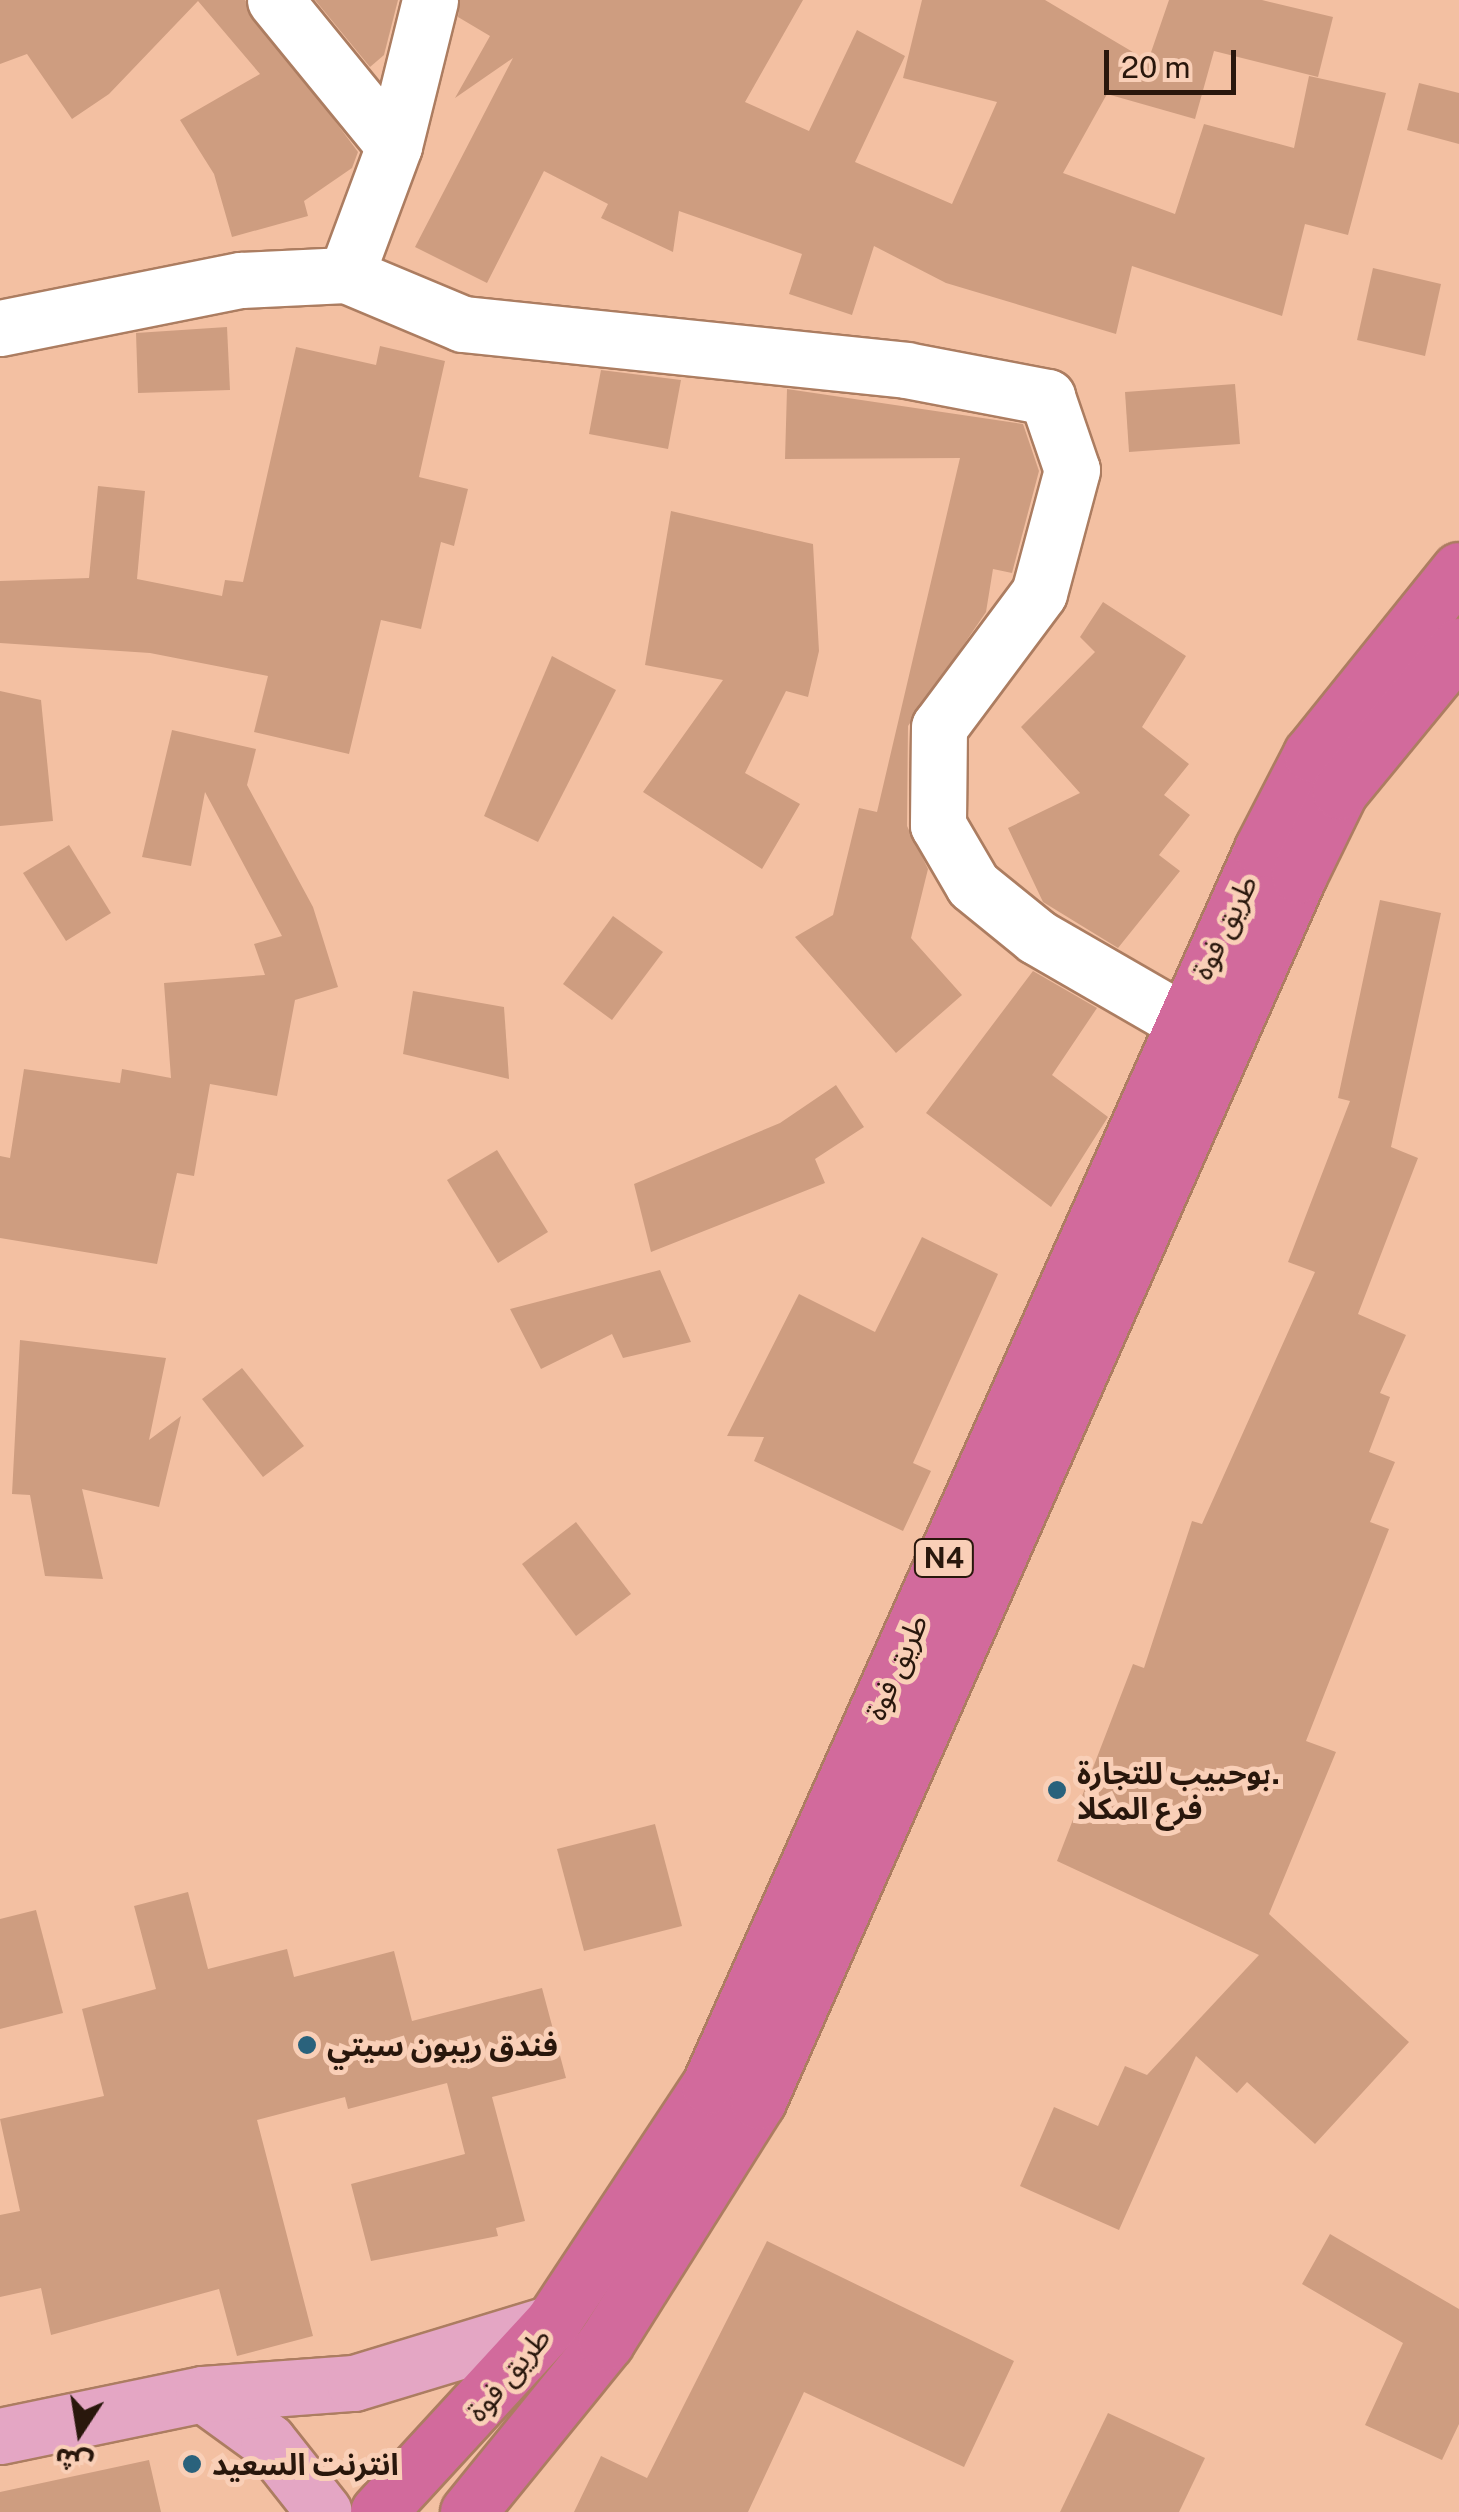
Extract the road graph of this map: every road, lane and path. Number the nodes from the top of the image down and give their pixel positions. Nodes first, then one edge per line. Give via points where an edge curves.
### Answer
1 (275, 0) edge
2 (430, 0) edge
3 (394, 146) junction
4 (346, 275) junction
5 (0, 328) edge
6 (1459, 570) edge
7 (1459, 646) edge
8 (1178, 1019) junction
9 (552, 2323) junction
10 (203, 2394) junction
11 (0, 2436) edge
12 (324, 2512) edge
13 (378, 2512) edge
14 (468, 2512) edge

1 - 3 street
2 - 3 street
3 - 4 street
4 - 5 street via 241,280
4 - 8 street via 464,324 906,370 1047,397 1072,470 1038,592 940,728 938,825 973,885 1037,938
6 - 8 highway, طريق فوة / N4 via 1311,754
7 - 14 highway, طريق فوة / N4 via 1340,791 1299,875 758,2101 606,2342
8 - 9 highway, طريق فوة / N4 via 709,2086
9 - 10 main road via 354,2383
9 - 13 highway, طريق فوة / N4
10 - 11 main road
10 - 12 main road via 268,2442

